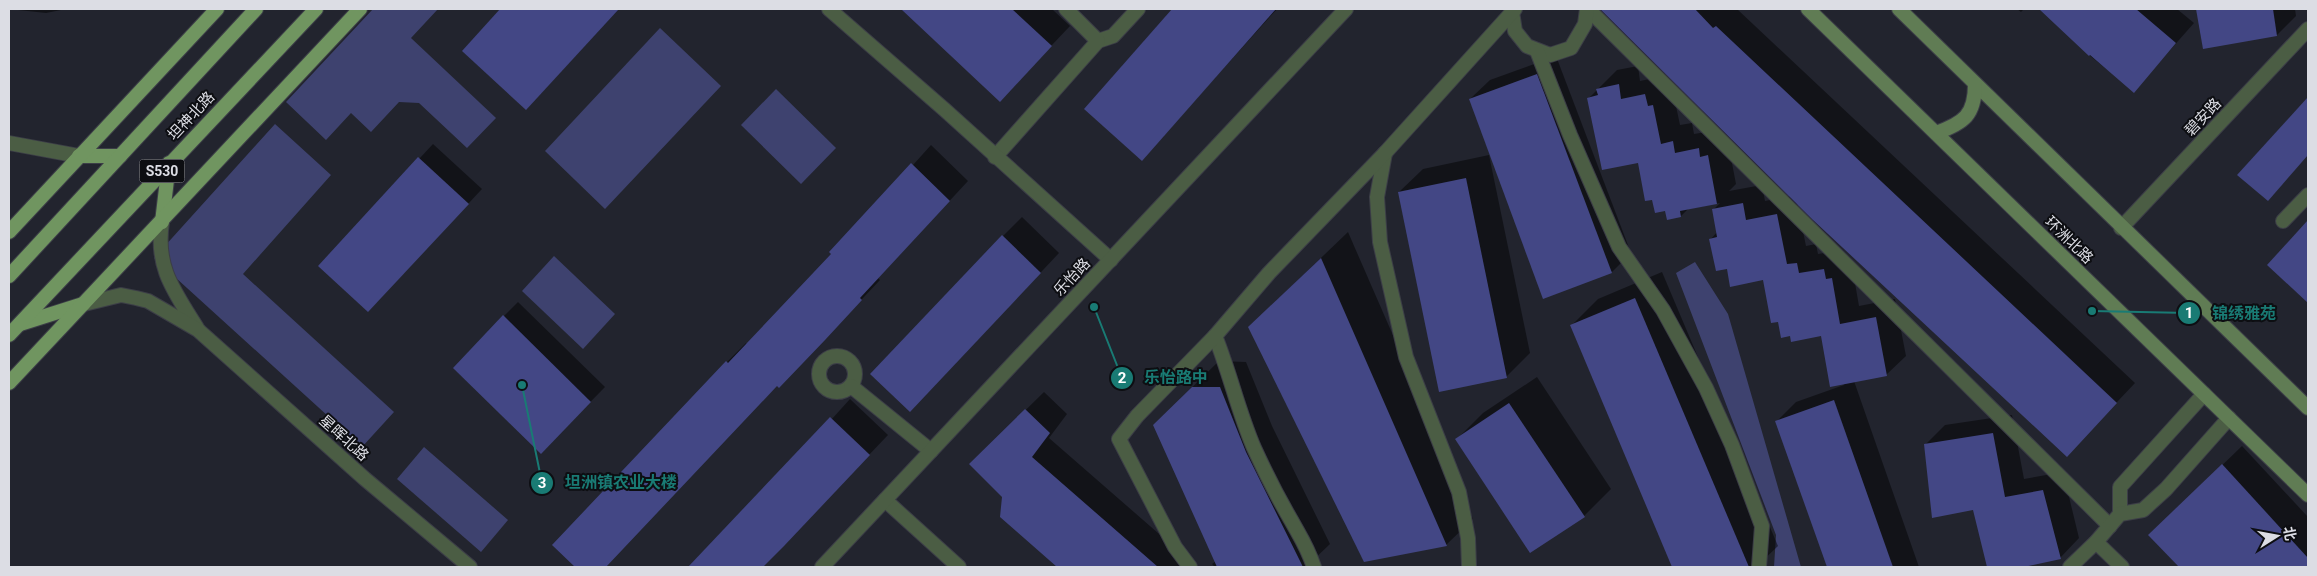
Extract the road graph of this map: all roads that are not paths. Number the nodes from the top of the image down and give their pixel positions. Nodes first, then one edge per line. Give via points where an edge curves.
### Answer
1 (217, 9) edge
2 (256, 9) edge
3 (316, 9) edge
4 (360, 9) edge
5 (829, 9) edge
6 (1066, 9) edge
7 (1138, 9) edge
8 (1346, 9) edge
9 (1587, 9) edge
10 (1808, 9) edge
11 (1899, 9) edge
12 (1514, 10) edge
13 (2308, 29) edge
14 (1098, 41) junction
15 (1537, 51) junction
16 (1975, 84) junction
17 (1936, 133) junction
18 (9, 143) edge
19 (1385, 153) junction
20 (79, 156) junction
21 (120, 156) junction
22 (995, 157) junction
23 (169, 164) junction
24 (2307, 200) edge
25 (2283, 221) dead end
26 (162, 222) junction
27 (2121, 228) junction
28 (9, 231) edge
29 (1111, 260) junction
30 (9, 276) edge
31 (84, 304) junction
32 (19, 324) junction
33 (198, 330) junction
34 (9, 335) edge
35 (1215, 336) junction
36 (9, 383) edge
37 (851, 386) dead end
38 (2204, 394) junction
39 (2308, 408) edge
40 (2229, 418) junction
41 (931, 451) junction
42 (2308, 495) edge
43 (886, 500) junction
44 (2120, 514) junction
45 (2110, 526) junction
46 (2096, 542) junction
47 (470, 567) edge
48 (822, 567) edge
49 (959, 567) edge
50 (1190, 567) edge
51 (1314, 567) edge
52 (1469, 567) edge
53 (1759, 567) edge
54 (2070, 567) edge
55 (2122, 567) edge

1 - 20 main road
2 - 21 main road, 坦神北路 / S530
3 - 23 main road, 坦神北路 / S530
4 - 26 main road
5 - 22 street
6 - 14 street
7 - 14 street via 1113,36
8 - 29 street, 乐怡路
9 - 15 street via 1585,24 1571,48 1550,54
9 - 45 street
10 - 17 main road, 环洲北路
11 - 16 main road
12 - 15 street via 1515,31 1527,46
12 - 19 street
13 - 27 street, 碧安路
14 - 22 street
15 - 53 street via 1619,246 1663,310 1706,388 1732,445 1762,526
16 - 17 main road via 1975,102 1965,118
16 - 27 main road
17 - 38 main road, 环洲北路
18 - 20 street
19 - 35 street via 1269,273
19 - 52 street via 1377,197 1380,242 1406,357 1459,492 1468,538
20 - 21 main road
20 - 28 main road
21 - 30 main road, 坦神北路 / S530
22 - 29 street
23 - 26 main road
23 - 32 main road, 坦神北路 / S530
24 - 25 street
26 - 31 main road
26 - 33 street via 158,243 168,282
27 - 39 main road
29 - 41 street, 乐怡路
31 - 32 main road
31 - 33 street via 121,295 136,298 148,301
31 - 36 main road
32 - 34 main road, 坦神北路 / S530
33 - 47 street, 星晖北路 via 365,479
35 - 50 street via 1137,416 1119,439 1175,546
35 - 51 street via 1254,447 1306,544
37 - 41 street
38 - 40 main road, 环洲北路
38 - 44 street via 2120,487
40 - 42 main road, 环洲北路
40 - 44 street via 2143,510
41 - 43 street, 乐怡路
43 - 48 street, 乐怡路
43 - 49 street
44 - 45 street
45 - 46 street
46 - 54 street
46 - 55 street

